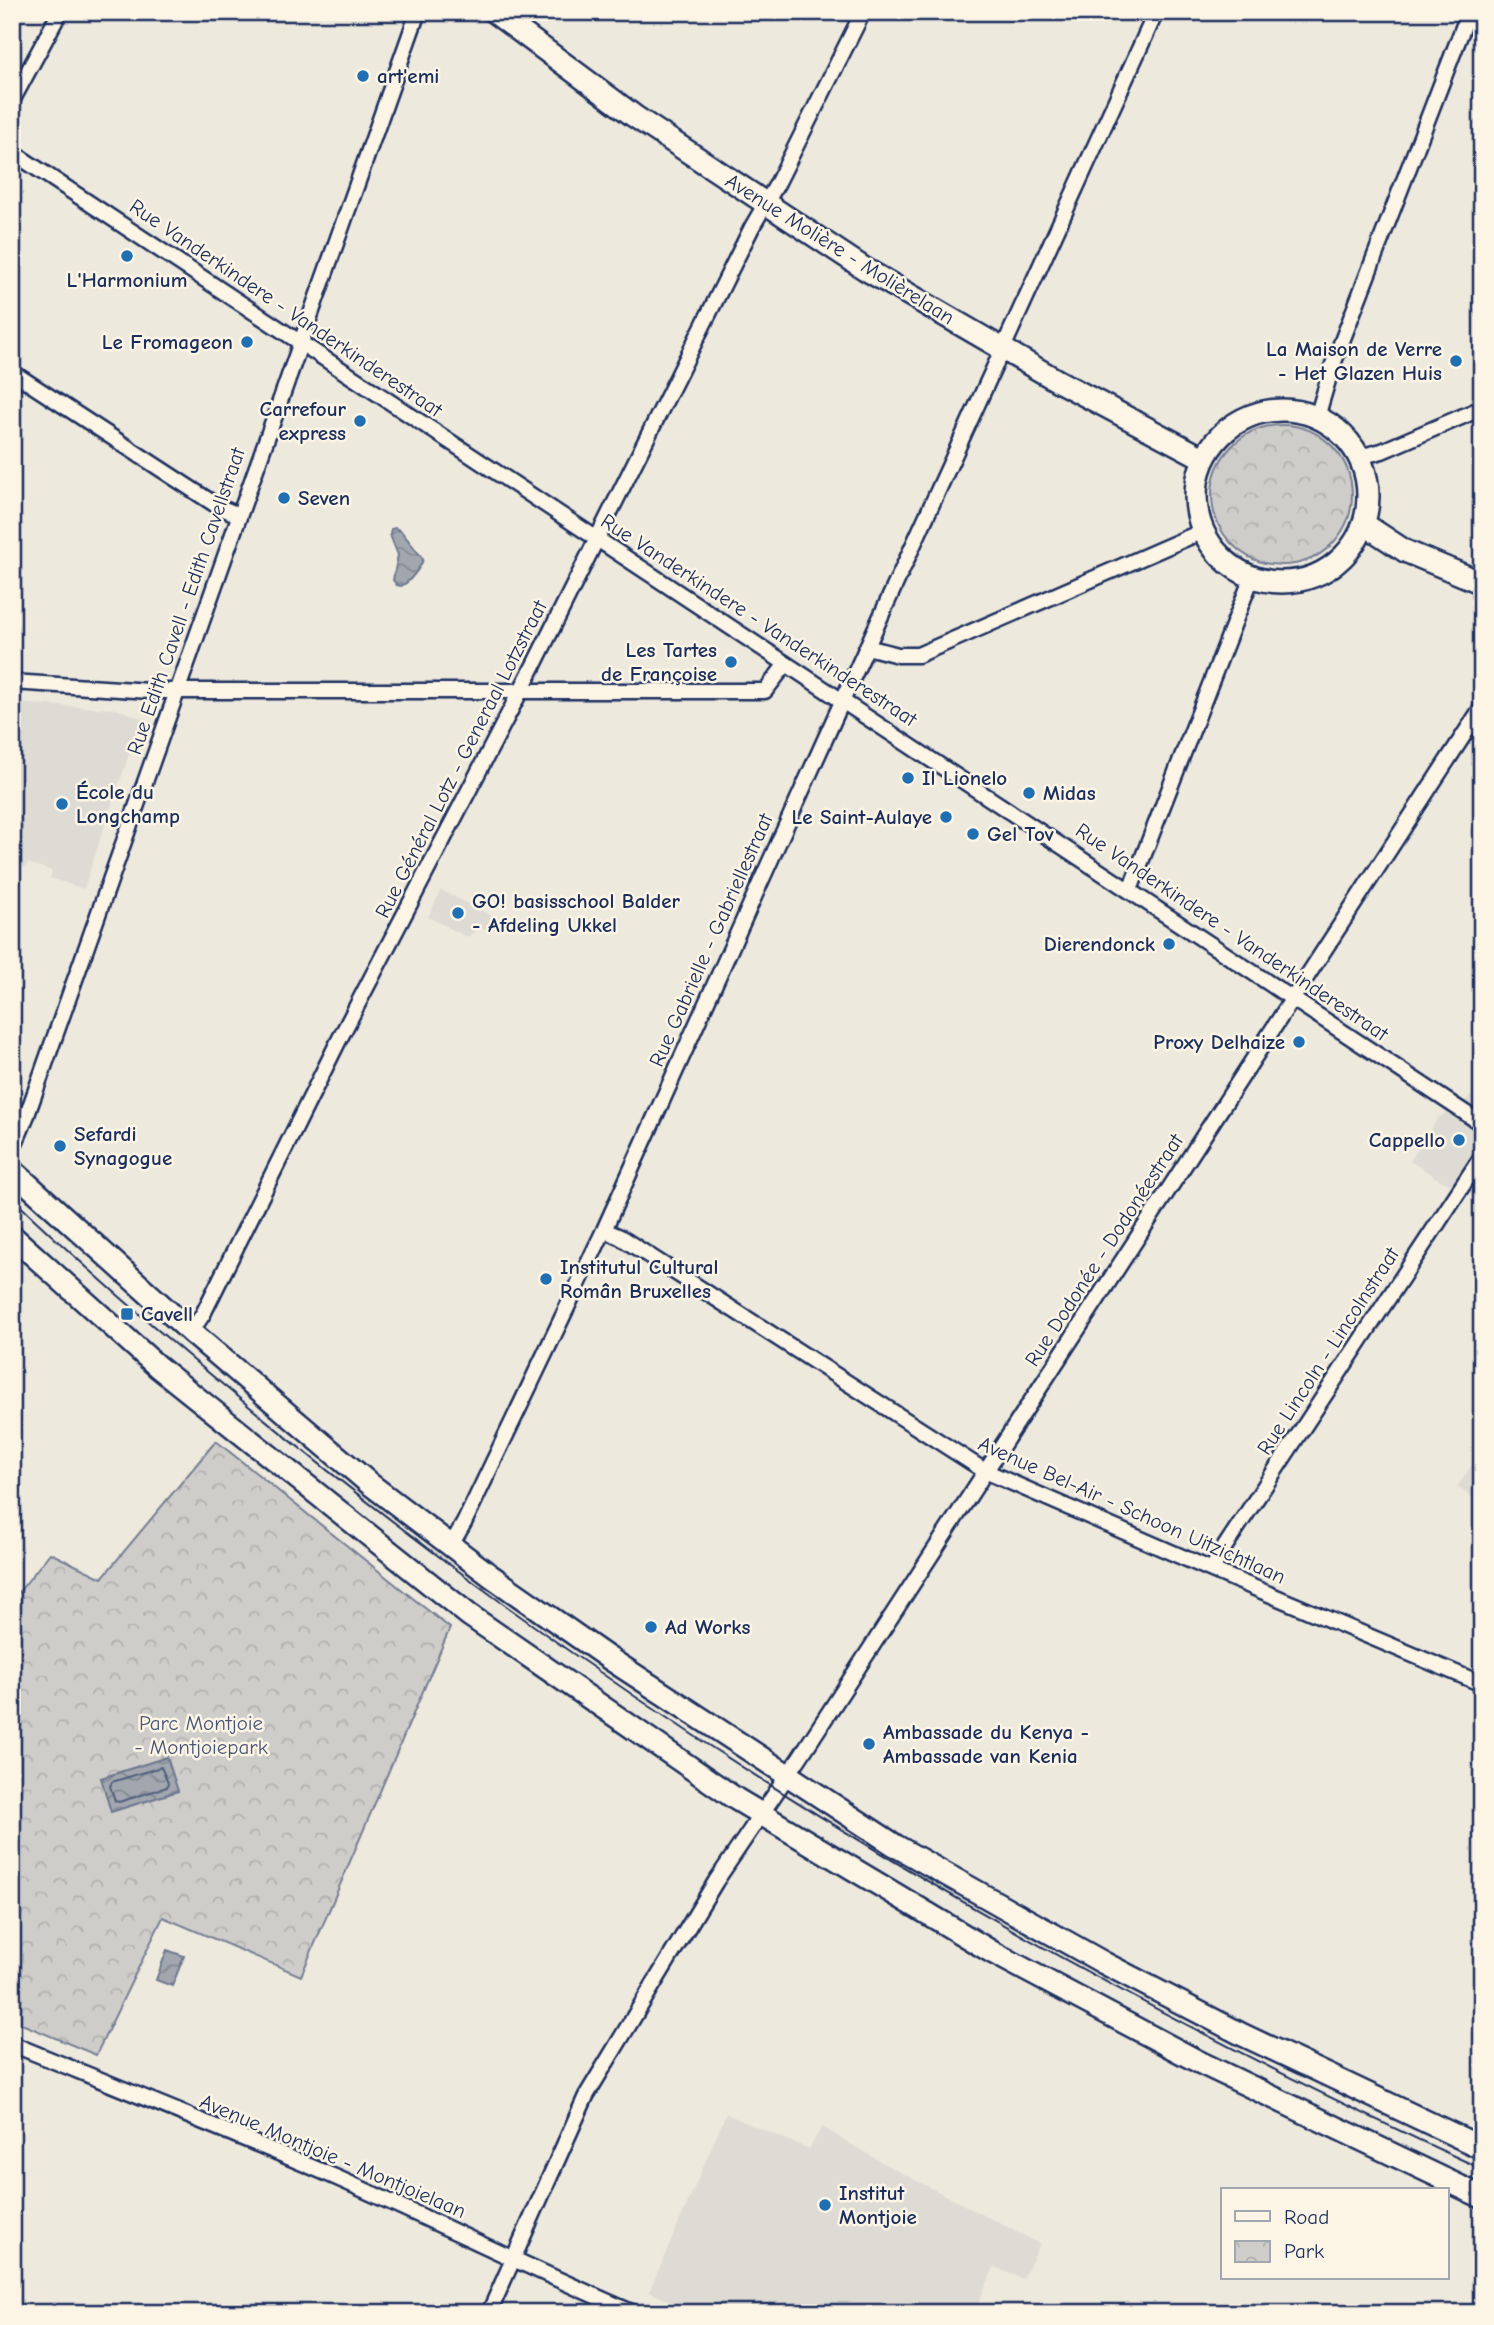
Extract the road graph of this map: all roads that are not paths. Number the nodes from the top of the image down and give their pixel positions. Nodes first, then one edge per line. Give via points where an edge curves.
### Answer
1 (60, 12) edge
2 (418, 12) edge
3 (494, 12) edge
4 (863, 12) edge
5 (1156, 12) edge
6 (1469, 12) edge
7 (12, 101) edge
8 (12, 152) edge
9 (766, 203) junction
10 (300, 342) junction
11 (1002, 349) junction
12 (12, 372) edge
13 (1482, 408) edge
14 (1317, 417) junction
15 (1359, 457) junction
16 (1203, 458) junction
17 (239, 514) junction
18 (1363, 524) junction
19 (1202, 531) junction
20 (596, 538) junction
21 (1252, 577) junction
22 (1482, 583) edge
23 (867, 647) junction
24 (786, 664) junction
25 (12, 682) edge
26 (177, 691) junction
27 (520, 692) junction
28 (842, 701) junction
29 (1482, 707) edge
30 (1130, 890) junction
31 (1293, 999) junction
32 (1482, 1124) edge
33 (12, 1151) edge
34 (1482, 1156) edge
35 (12, 1170) edge
36 (604, 1230) junction
37 (12, 1236) edge
38 (191, 1332) junction
39 (985, 1471) junction
40 (451, 1545) junction
41 (1212, 1570) junction
42 (1482, 1684) edge
43 (787, 1775) junction
44 (760, 1814) junction
45 (12, 2043) edge
46 (1482, 2148) edge
47 (1482, 2197) edge
48 (513, 2258) junction
49 (489, 2313) edge
50 (634, 2313) edge

1 - 7 street
2 - 10 street, Rue Edith Cavell - Edith Cavellstraat
3 - 9 main road, Avenue Molière - Molièrelaan via 634,116
4 - 9 street, Rue Général Lotz - Generaal Lotzstraat
5 - 11 street, Rue Gabrielle - Gabriellestraat
6 - 14 street via 1332,367
8 - 10 street, Rue Vanderkindere - Vanderkinderestraat
9 - 11 main road, Avenue Molière - Molièrelaan via 865,269
9 - 20 street, Rue Général Lotz - Generaal Lotzstraat
10 - 17 street, Rue Edith Cavell - Edith Cavellstraat
10 - 20 street, Rue Vanderkindere - Vanderkinderestraat
11 - 16 main road, Avenue Molière - Molièrelaan
11 - 23 street, Rue Gabrielle - Gabriellestraat
12 - 17 street via 219,507
13 - 15 street
14 - 15 main road via 1342,434
14 - 16 main road via 1281,409 1245,417 1220,434
15 - 18 main road via 1368,490
16 - 19 main road via 1195,501
17 - 26 street, Rue Edith Cavell - Edith Cavellstraat
18 - 21 main road via 1344,556 1324,571 1289,582
18 - 22 main road via 1405,551
19 - 21 main road via 1218,554
19 - 23 street via 918,655 898,656
20 - 24 street, Rue Vanderkindere - Vanderkinderestraat
20 - 27 street, Rue Général Lotz - Generaal Lotzstraat
21 - 30 street
23 - 28 street, Rue Gabrielle - Gabriellestraat
24 - 27 street via 765,691
24 - 28 street, Rue Vanderkindere - Vanderkinderestraat
25 - 26 street
26 - 27 street
26 - 33 street, Rue Edith Cavell - Edith Cavellstraat
27 - 38 street, Rue Général Lotz - Generaal Lotzstraat
28 - 30 street, Rue Vanderkindere - Vanderkinderestraat
28 - 36 street, Rue Gabrielle - Gabriellestraat
29 - 31 street, Rue Dodonée - Dodonéestraat
30 - 31 street, Rue Vanderkindere - Vanderkinderestraat
31 - 32 street, Rue Vanderkindere - Vanderkinderestraat
31 - 39 street, Rue Dodonée - Dodonéestraat
34 - 41 street, Rue Lincoln - Lincolnstraat
35 - 38 main road
36 - 39 street, Avenue Bel-Air - Schoon Uitzichtlaan
36 - 40 street, Rue Gabrielle - Gabriellestraat
37 - 44 main road via 158,1367 469,1615
38 - 40 main road via 370,1484
39 - 41 street, Avenue Bel-Air - Schoon Uitzichtlaan
39 - 43 street, Rue Dodonée - Dodonéestraat
40 - 43 main road via 607,1657
41 - 42 street, Avenue Bel-Air - Schoon Uitzichtlaan
43 - 44 street, Rue Dodonée - Dodonéestraat
43 - 46 main road via 896,1846 1104,1963 1243,2035
44 - 47 main road via 992,1952 1199,2062
44 - 48 street, Rue Dodonée - Dodonéestraat via 586,2096
45 - 48 street, Avenue Montjoie - Montjoielaan via 332,2176
48 - 49 street, Rue Dodonée - Dodonéestraat
48 - 50 street, Avenue Montjoie - Montjoielaan

